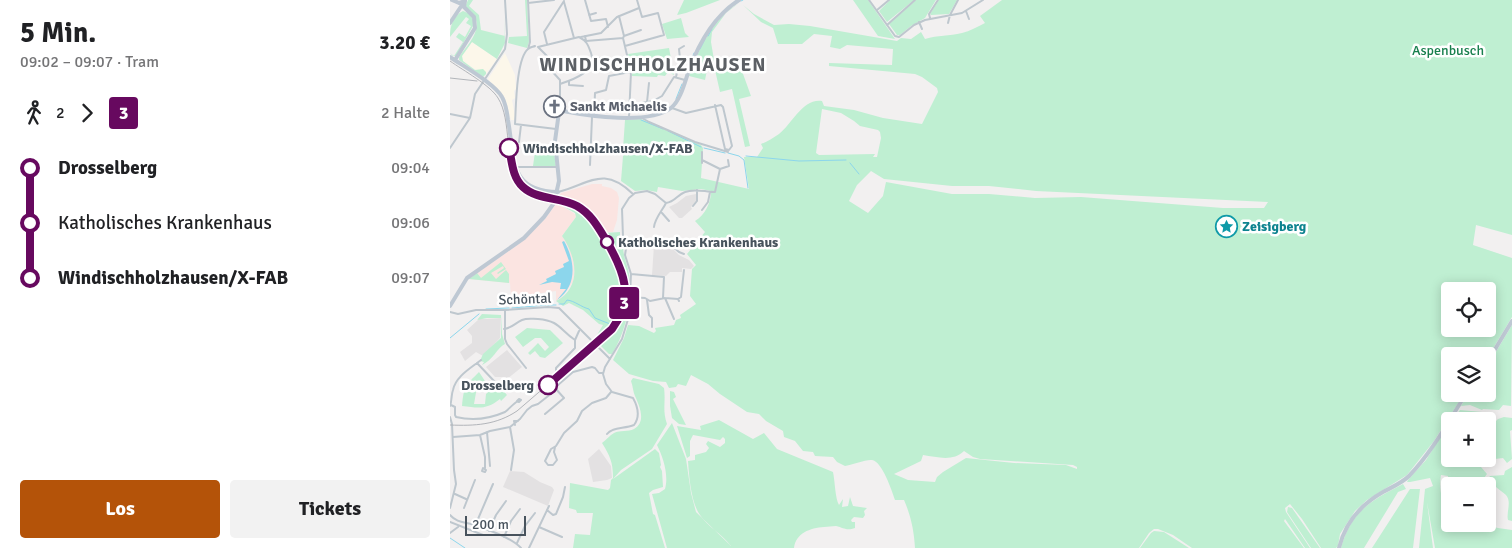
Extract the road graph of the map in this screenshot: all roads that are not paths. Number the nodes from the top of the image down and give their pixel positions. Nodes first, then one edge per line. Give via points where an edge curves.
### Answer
1 (453, 0) edge
2 (465, 0) edge
3 (505, 0) edge
4 (554, 0) edge
5 (564, 0) edge
6 (586, 0) edge
7 (637, 0) edge
8 (739, 0) edge
9 (869, 0) edge
10 (889, 0) edge
11 (915, 0) edge
12 (938, 0) edge
13 (958, 0) edge
14 (983, 0) edge
15 (528, 2) edge
16 (640, 8) junction
17 (876, 10) junction
18 (467, 11) junction
19 (966, 11) junction
20 (457, 12) junction
21 (596, 13) dead end
22 (589, 15) junction
23 (950, 15) junction
24 (619, 16) junction
25 (930, 18) junction
26 (969, 19) dead end
27 (919, 22) junction
28 (450, 23) edge
29 (948, 23) dead end
30 (887, 24) junction
31 (608, 27) junction
32 (922, 29) dead end
33 (641, 30) dead end
34 (585, 36) junction
35 (579, 37) junction
36 (624, 37) junction
37 (574, 38) junction
38 (586, 41) junction
39 (530, 42) junction
40 (547, 44) junction
41 (536, 46) junction
42 (625, 46) junction
43 (684, 46) dead end
44 (528, 49) junction
45 (450, 57) edge
46 (600, 58) dead end
47 (455, 60) junction
48 (592, 60) junction
49 (631, 72) junction
50 (676, 77) junction
51 (685, 80) junction
52 (484, 81) junction
53 (569, 81) junction
54 (560, 84) junction
55 (649, 84) dead end
56 (583, 86) dead end
57 (647, 102) junction
58 (630, 105) junction
59 (715, 105) junction
60 (672, 108) junction
61 (560, 112) junction
62 (450, 114) edge
63 (593, 116) junction
64 (470, 118) junction
65 (629, 118) junction
66 (642, 118) junction
67 (521, 125) junction
68 (556, 129) junction
69 (519, 142) dead end
70 (450, 148) edge
71 (726, 150) junction
72 (702, 152) dead end
73 (728, 160) dead end
74 (590, 164) dead end
75 (516, 167) junction
76 (558, 168) junction
77 (720, 170) junction
78 (697, 190) junction
79 (558, 192) junction
80 (710, 192) junction
81 (633, 194) junction
82 (666, 203) junction
83 (693, 206) dead end
84 (702, 210) dead end
85 (662, 213) junction
86 (669, 221) dead end
87 (654, 227) dead end
88 (627, 242) junction
89 (684, 254) dead end
90 (684, 270) dead end
91 (678, 273) dead end
92 (631, 274) junction
93 (682, 274) junction
94 (630, 297) junction
95 (664, 298) junction
96 (647, 300) junction
97 (450, 306) edge
98 (505, 310) junction
99 (450, 312) edge
100 (674, 319) dead end
101 (1512, 322) edge
102 (652, 326) dead end
103 (504, 329) junction
104 (580, 330) junction
105 (575, 340) junction
106 (1496, 348) edge
107 (610, 359) junction
108 (481, 360) dead end
109 (478, 363) junction
110 (526, 368) dead end
111 (556, 370) dead end
112 (603, 373) junction
113 (495, 382) dead end
114 (555, 388) junction
115 (612, 392) junction
116 (518, 401) dead end
117 (1461, 402) edge
118 (451, 406) edge
119 (546, 414) dead end
120 (450, 417) edge
121 (510, 427) junction
122 (488, 432) junction
123 (607, 434) dead end
124 (480, 435) junction
125 (453, 437) junction
126 (555, 447) junction
127 (490, 466) dead end
128 (485, 468) dead end
129 (511, 470) dead end
130 (475, 480) dead end
131 (493, 484) dead end
132 (565, 487) dead end
133 (455, 494) junction
134 (467, 499) junction
135 (506, 501) dead end
136 (549, 506) dead end
137 (450, 508) edge
138 (464, 508) dead end
139 (520, 509) dead end
140 (547, 510) junction
141 (535, 513) dead end
142 (450, 515) edge
143 (450, 522) edge
144 (475, 526) junction
145 (459, 527) junction
146 (539, 528) junction
147 (489, 531) junction
148 (450, 533) edge
149 (483, 535) dead end
150 (503, 537) junction
151 (562, 537) dead end
152 (517, 543) junction
153 (521, 548) edge
154 (529, 548) edge
155 (1339, 548) edge

1 - 2 street via 459,3
1 - 20 street via 458,7
2 - 18 street
2 - 20 street
3 - 52 street via 506,44
4 - 15 street
5 - 37 street
5 - 40 street via 544,32
6 - 22 street
7 - 16 street
8 - 51 street via 715,21
9 - 17 street
10 - 17 street
11 - 30 street
12 - 25 street via 929,14
13 - 23 street
14 - 19 street
15 - 39 street
16 - 24 street
16 - 42 street via 642,17 658,13 664,35
17 - 30 street
18 - 20 street
18 - 47 street via 474,17 475,28
19 - 23 street
19 - 26 street
20 - 28 street
21 - 22 street
22 - 31 street via 591,21 606,19
23 - 25 street
23 - 29 street
24 - 31 street
24 - 36 street
25 - 27 street
27 - 30 street via 899,37
27 - 32 street
31 - 34 street via 601,34
33 - 36 street
34 - 35 street
34 - 38 street
35 - 37 street
35 - 38 street
36 - 38 street
36 - 42 street
37 - 40 street
38 - 48 street
39 - 41 street
39 - 44 street
40 - 41 street
41 - 44 street
41 - 54 street via 547,56
42 - 49 street
43 - 50 street via 679,49
44 - 67 street via 518,79 515,124
45 - 47 street
46 - 48 street
47 - 52 street
48 - 53 street via 589,69
49 - 58 street
49 - 63 street via 609,76 606,90 595,93
50 - 51 street
50 - 57 street via 664,95
51 - 60 street
52 - 64 street via 473,98
52 - 75 street via 498,91 505,102
53 - 54 street
53 - 56 street via 569,85
54 - 61 street
55 - 57 street
57 - 58 street
58 - 65 street
59 - 60 street via 686,113
59 - 71 street
59 - 71 street via 724,108 732,146
60 - 66 street
61 - 63 street
61 - 68 street
62 - 64 street
63 - 65 street
63 - 74 street
64 - 70 street
65 - 66 street
66 - 71 street via 694,142
67 - 68 street
67 - 69 street
68 - 76 street
72 - 77 street via 702,161
73 - 77 street via 729,166
75 - 76 street
75 - 79 street via 521,179 530,187
76 - 79 street
77 - 80 street via 715,192
78 - 80 street
78 - 82 street via 685,192
78 - 83 street via 697,201
79 - 81 street via 601,179 620,182
79 - 97 street via 544,217 516,243 467,278
80 - 84 street
81 - 82 street via 650,192
81 - 88 street via 622,209 623,237
82 - 85 street
85 - 86 street
85 - 87 street
88 - 89 street via 668,241
88 - 92 street via 624,255
90 - 93 street
91 - 93 street
92 - 94 street
92 - 95 street via 664,277
93 - 95 street via 679,300
94 - 96 street
94 - 107 street via 625,331
95 - 96 street
95 - 100 street
96 - 102 street
98 - 99 street, Schöntal
98 - 103 street
98 - 104 street, Schöntal via 557,308
101 - 106 street
103 - 105 street via 526,319 550,320
103 - 110 street via 507,344
104 - 105 street
104 - 107 street, Schöntal
105 - 111 street via 573,351
107 - 112 street
108 - 109 street
109 - 113 street
109 - 118 street via 457,382
112 - 114 street via 593,367 582,369 569,375
112 - 115 street
114 - 119 street via 564,398
114 - 121 street
115 - 123 street via 633,398 637,418 634,425 616,428
115 - 126 street via 582,411
116 - 118 street via 504,412 474,420 456,417 455,407
117 - 155 street via 1434,445 1408,477 1356,512 1342,535
120 - 125 street
121 - 122 street
121 - 129 street via 514,450
122 - 124 street
122 - 127 street
124 - 125 street
124 - 128 street
125 - 133 street
126 - 126 street via 546,458 550,466 557,460
130 - 134 street
131 - 144 street
132 - 140 street via 556,514
133 - 134 street
133 - 137 street
134 - 138 street
135 - 147 street
136 - 140 street
139 - 150 street
140 - 146 street
141 - 152 street
142 - 144 street
143 - 145 street
144 - 147 street
145 - 148 street
145 - 149 street
146 - 151 street
146 - 154 street
147 - 150 street
150 - 152 street
152 - 153 street

